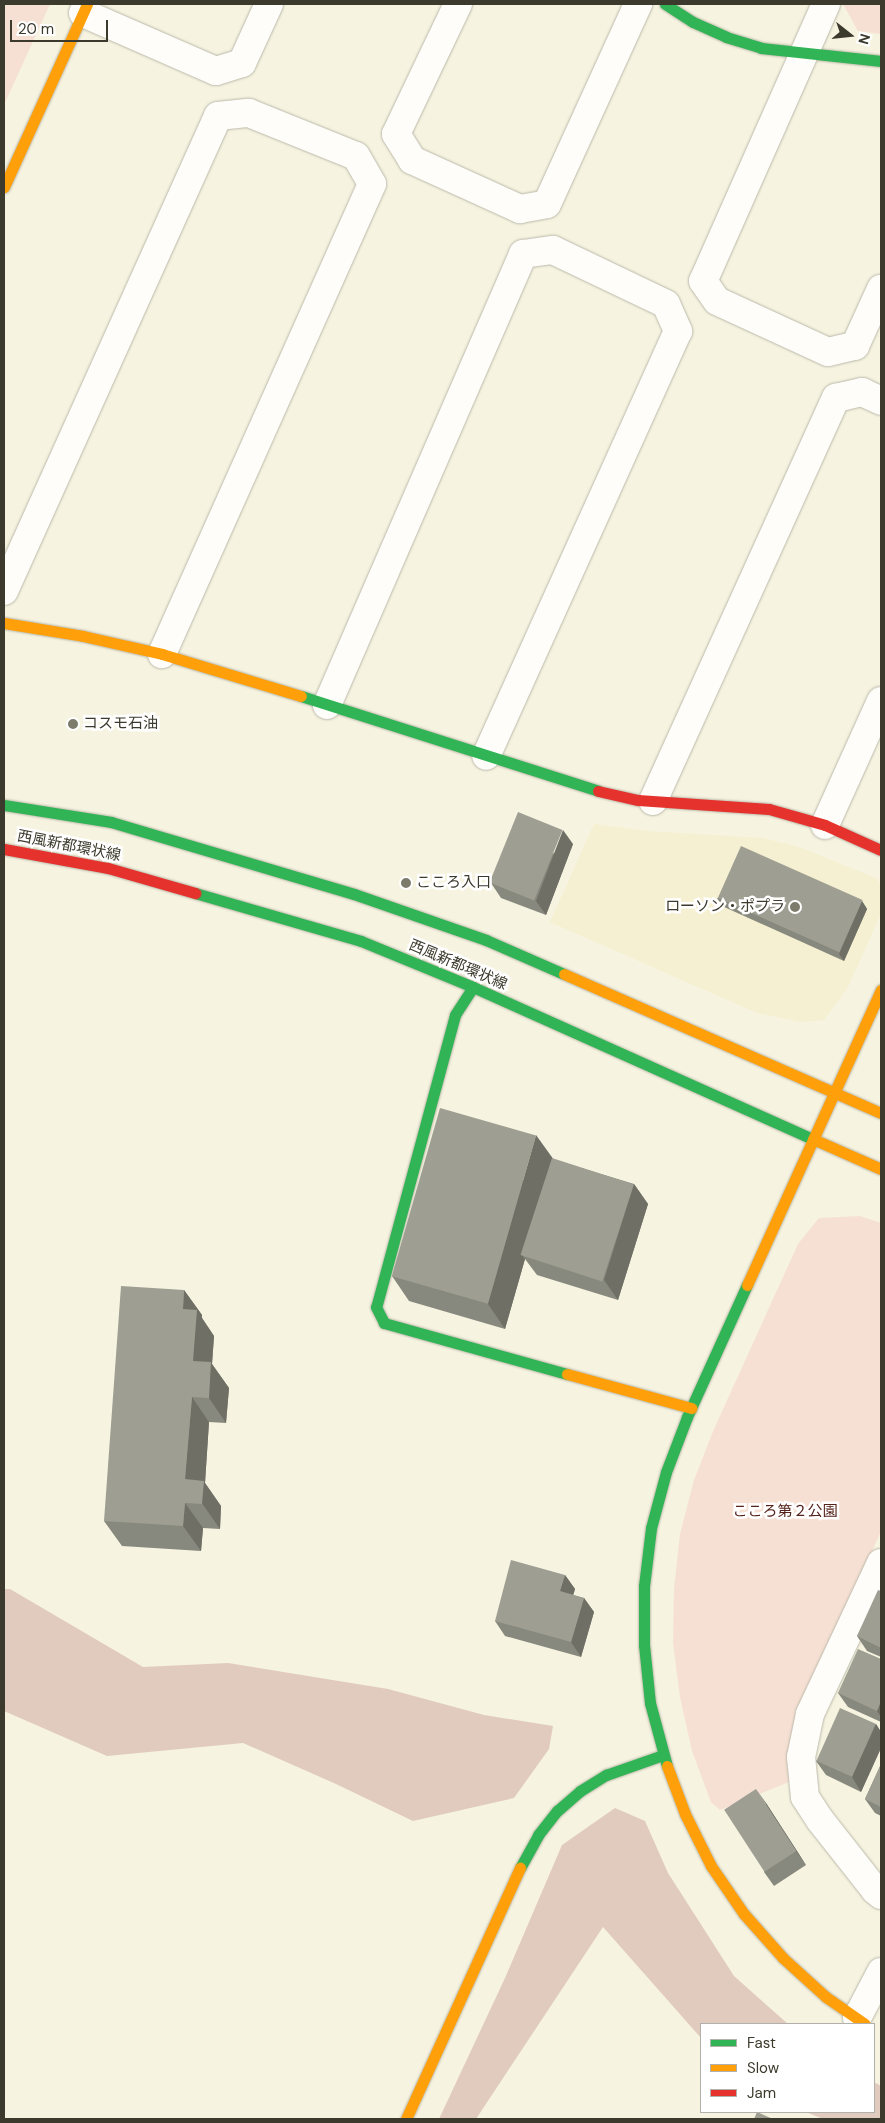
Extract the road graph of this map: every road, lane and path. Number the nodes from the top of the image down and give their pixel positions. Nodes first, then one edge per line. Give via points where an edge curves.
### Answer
1 (269, 4) edge
2 (458, 4) edge
3 (638, 4) edge
4 (665, 4) edge
5 (826, 4) edge
6 (85, 8) edge
7 (803, 54) junction
8 (881, 61) edge
9 (4, 187) edge
10 (881, 289) edge
11 (881, 401) edge
12 (4, 591) edge
13 (4, 623) edge
14 (162, 654) junction
15 (881, 701) edge
16 (327, 705) junction
17 (486, 756) junction
18 (653, 801) junction
19 (4, 805) edge
20 (825, 826) junction
21 (4, 849) edge
22 (881, 850) edge
23 (472, 987) junction
24 (881, 990) edge
25 (835, 1091) junction
26 (881, 1113) edge
27 (813, 1139) junction
28 (881, 1169) edge
29 (691, 1408) junction
30 (881, 1563) edge
31 (663, 1755) junction
32 (881, 1895) edge
33 (881, 1972) edge
34 (861, 2021) edge
35 (406, 2119) edge

1 - 6 street via 242,63 216,70
2 - 3 street via 396,134 412,160 520,208 547,204
4 - 7 street via 693,22 726,37 761,48
5 - 7 street
6 - 9 street
7 - 8 street
7 - 10 street via 703,281 717,301 828,352 856,346
11 - 18 street via 862,392 836,398
12 - 14 street via 218,116 249,113 356,156 372,184
13 - 14 street
14 - 16 street
15 - 20 street
16 - 17 street
16 - 17 street via 523,254 553,250 666,304 678,331
17 - 18 street via 579,787
18 - 20 street via 769,810
19 - 25 street, 西風新都環状線 via 111,822 392,907 486,940
20 - 22 street
21 - 23 street, 西風新都環状線 via 108,868 361,941
23 - 27 street, 西風新都環状線
23 - 29 street via 455,1015 376,1307 384,1323
24 - 25 street
25 - 26 street, 西風新都環状線
25 - 27 street
27 - 28 street, 西風新都環状線
27 - 29 street
29 - 31 street via 666,1472 651,1528 644,1586 650,1703
30 - 32 street via 810,1714 801,1757 805,1797
31 - 34 street via 684,1814 712,1866 744,1914 783,1958 826,1997
31 - 35 street via 606,1775 580,1791 538,1835
33 - 34 street

